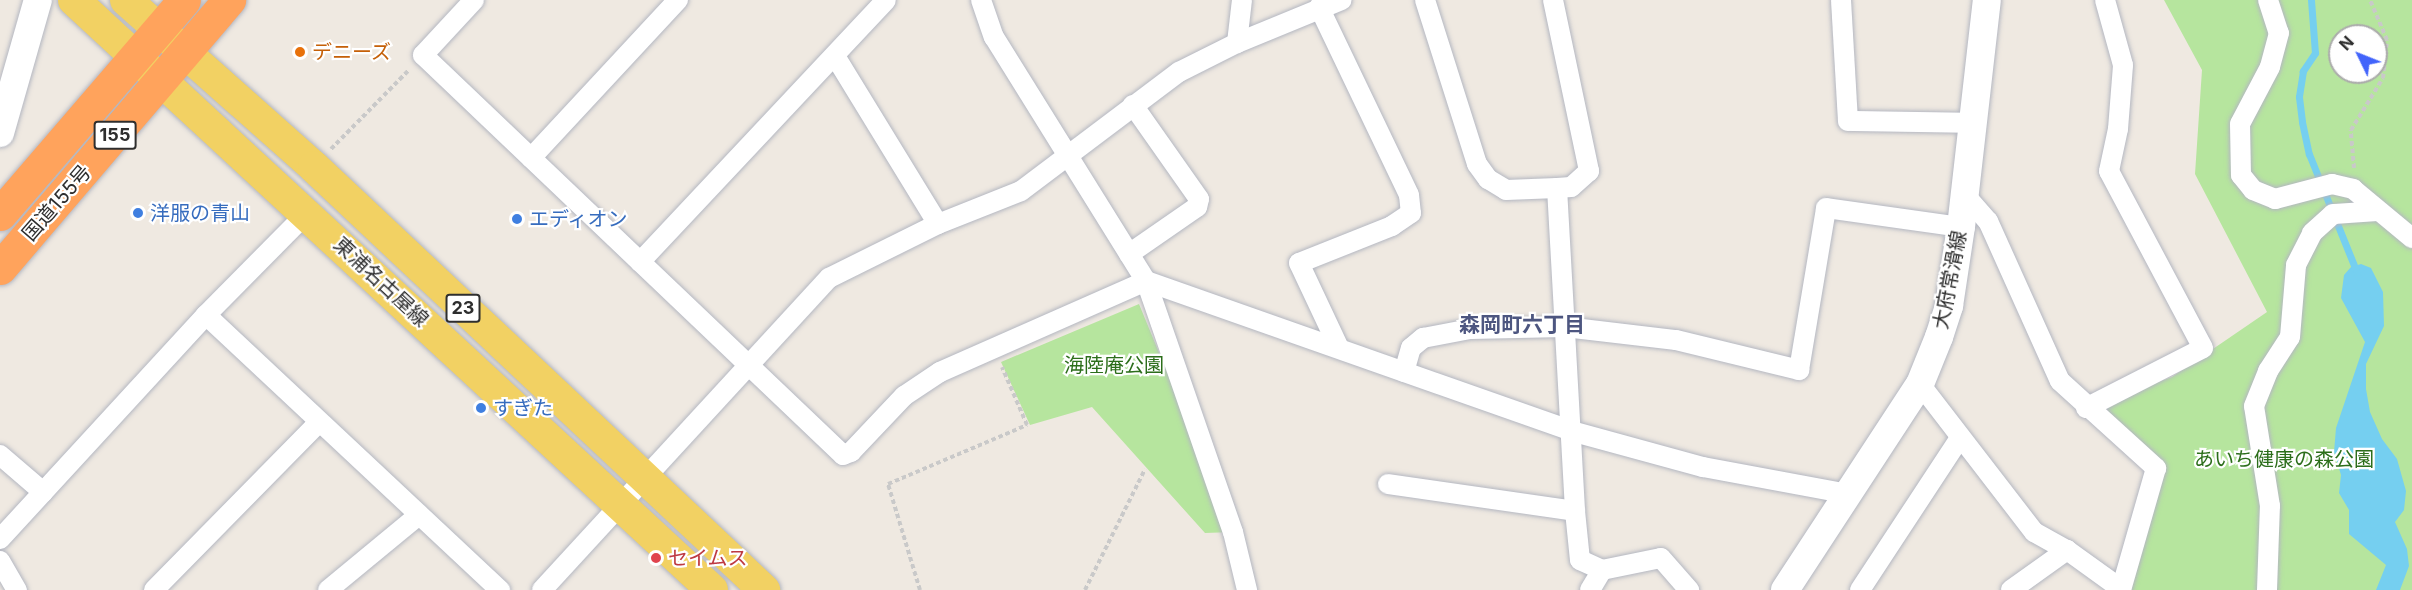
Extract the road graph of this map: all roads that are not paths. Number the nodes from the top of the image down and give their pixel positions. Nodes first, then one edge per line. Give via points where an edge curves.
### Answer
1 (38, 0) edge
2 (74, 0) edge
3 (126, 0) edge
4 (184, 0) edge
5 (229, 0) edge
6 (474, 0) edge
7 (678, 0) edge
8 (886, 0) edge
9 (981, 0) edge
10 (1242, 0) edge
11 (1342, 0) edge
12 (1425, 0) edge
13 (1553, 0) edge
14 (1841, 0) edge
15 (1987, 0) edge
16 (2105, 0) edge
17 (2268, 0) edge
18 (1320, 7) junction
19 (159, 29) junction
20 (1237, 43) junction
21 (184, 52) junction
22 (135, 56) junction
23 (835, 56) junction
24 (162, 78) junction
25 (1133, 105) junction
26 (1972, 123) junction
27 (0, 133) edge
28 (1068, 154) junction
29 (531, 158) junction
30 (1557, 188) junction
31 (1965, 195) junction
32 (2378, 211) junction
33 (307, 213) junction
34 (0, 214) edge
35 (938, 224) junction
36 (1961, 227) junction
37 (2412, 238) edge
38 (1129, 254) junction
39 (640, 262) junction
40 (0, 268) edge
41 (1146, 281) junction
42 (206, 315) junction
43 (1564, 327) junction
44 (1338, 346) junction
45 (750, 367) junction
46 (1404, 372) junction
47 (1920, 384) junction
48 (2086, 408) junction
49 (319, 422) junction
50 (1571, 431) junction
51 (1960, 438) junction
52 (0, 455) edge
53 (645, 481) junction
54 (1388, 484) dead end
55 (43, 492) junction
56 (1849, 494) junction
57 (623, 507) junction
58 (1575, 511) junction
59 (419, 515) junction
60 (0, 540) edge
61 (2067, 550) junction
62 (0, 561) edge
63 (1602, 570) junction
64 (2121, 589) edge
65 (17, 590) edge
66 (154, 590) edge
67 (328, 590) edge
68 (500, 590) edge
69 (542, 590) edge
70 (712, 590) edge
71 (764, 590) edge
72 (1247, 590) edge
73 (1590, 590) edge
74 (1689, 590) edge
75 (1785, 590) edge
76 (1860, 590) edge
77 (2011, 590) edge
78 (2267, 590) edge

1 - 27 main road
2 - 22 main road, 東浦名古屋線 / 23
3 - 19 main road, 東浦名古屋線 / 23
4 - 19 highway, 国道155号 / 155
5 - 21 highway, 国道155号 / 155
6 - 29 street via 423,55
7 - 29 street
8 - 23 street
9 - 28 street via 994,37
10 - 20 street
11 - 18 street
12 - 30 street via 1477,164 1488,179 1506,190
13 - 30 street via 1589,171 1571,187
14 - 26 street via 1848,120
15 - 26 main road, 大府常滑線
16 - 48 street via 2123,65 2118,129 2109,171 2204,348
17 - 32 street via 2279,33 2270,67 2240,124 2241,175 2253,190 2275,200 2332,184 2360,195
18 - 20 street
18 - 44 street via 1409,195 1411,213 1392,226 1299,263
19 - 21 main road, 東浦名古屋線 / 23
19 - 22 highway, 国道155号 / 155
20 - 25 street via 1179,72
21 - 24 highway, 国道155号 / 155
21 - 53 main road, 東浦名古屋線 / 23 via 314,167
22 - 24 main road, 東浦名古屋線 / 23
22 - 34 highway, 国道155号 / 155
23 - 35 street
23 - 39 street
24 - 33 main road, 東浦名古屋線 / 23
24 - 40 highway, 国道155号 / 155
25 - 28 street
25 - 38 street via 1199,199 1197,207
26 - 31 main road, 大府常滑線
28 - 35 street via 1021,191
28 - 38 street
29 - 39 street
30 - 43 street
31 - 36 main road, 大府常滑線
31 - 48 street via 1988,221 2060,381
32 - 37 street
32 - 78 street via 2333,214 2312,233 2296,265 2290,337 2268,371 2254,406 2270,506
33 - 42 street
33 - 57 main road, 東浦名古屋線 / 23
35 - 45 street via 829,278
36 - 43 street via 1826,208 1799,370 1676,340
36 - 47 main road, 大府常滑線 via 1948,306
38 - 41 street
39 - 45 street
41 - 44 street
41 - 45 street via 940,372 904,396 851,452 843,455
41 - 72 street via 1233,532
42 - 49 street
42 - 55 street
43 - 46 street via 1470,329 1423,338 1411,348
43 - 50 street
44 - 46 street
45 - 53 street
46 - 50 street
47 - 51 street
47 - 56 main road, 大府常滑線
48 - 64 street via 2156,468
49 - 59 street
49 - 66 street
50 - 56 street via 1703,467
50 - 58 street
51 - 61 street via 2034,532
51 - 76 street
52 - 55 street
53 - 57 street
53 - 71 main road, 東浦名古屋線 / 23
54 - 58 street
55 - 60 street
56 - 75 main road, 大府常滑線
57 - 69 street
57 - 70 main road, 東浦名古屋線 / 23
58 - 63 street via 1580,560
59 - 67 street
59 - 68 street
61 - 64 street
61 - 77 street
62 - 65 street
63 - 73 street
63 - 74 street via 1662,558

